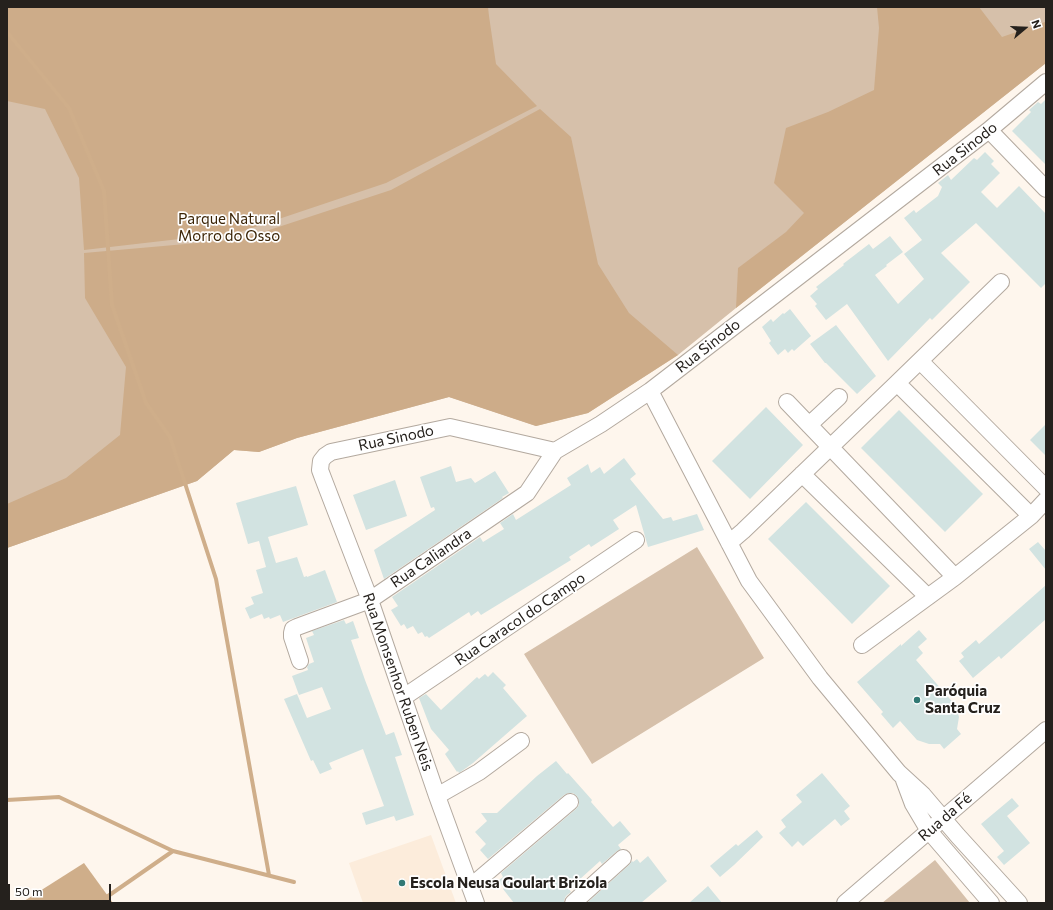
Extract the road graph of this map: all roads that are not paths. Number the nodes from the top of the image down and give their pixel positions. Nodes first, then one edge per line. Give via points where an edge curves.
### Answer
1 (1046, 82) edge
2 (989, 130) junction
3 (1046, 189) edge
4 (1001, 282) dead end
5 (920, 361) junction
6 (897, 383) junction
7 (650, 391) junction
8 (839, 397) dead end
9 (787, 402) dead end
10 (809, 425) junction
11 (830, 447) junction
12 (555, 450) junction
13 (321, 461) joint
14 (802, 474) junction
15 (1046, 488) edge
16 (1046, 500) edge
17 (1031, 516) junction
18 (636, 540) dead end
19 (729, 543) junction
20 (955, 577) junction
21 (928, 597) junction
22 (370, 600) junction
23 (862, 645) dead end
24 (300, 661) dead end
25 (404, 697) junction
26 (1046, 730) edge
27 (521, 741) dead end
28 (903, 777) junction
29 (437, 796) junction
30 (570, 802) dead end
31 (944, 818) junction
32 (929, 831) junction
33 (623, 858) dead end
34 (470, 887) junction
35 (476, 903) edge
36 (572, 903) edge
37 (845, 903) edge
38 (992, 903) edge
39 (1019, 903) edge

1 - 2 street, Rua Sinodo
2 - 3 street
2 - 7 street, Rua Sinodo
4 - 5 street
5 - 6 street
5 - 15 street
6 - 11 street
6 - 17 street
7 - 12 street, Rua Sinodo
7 - 19 street
8 - 10 street
9 - 10 street
10 - 11 street
11 - 14 street
11 - 20 street
12 - 13 street, Rua Sinodo via 450,427 331,452
12 - 22 street, Rua Caliandra via 527,493
13 - 22 street, Rua Monsenhor Ruben Neis via 320,470
14 - 19 street
14 - 21 street
16 - 17 street
17 - 20 street
18 - 25 street, Rua Caracol do Campo
19 - 28 street via 749,581 820,678
20 - 21 street
21 - 23 street
22 - 24 street, Rua Caliandra via 293,629 292,637
22 - 25 street, Rua Monsenhor Ruben Neis
25 - 29 street, Rua Monsenhor Ruben Neis
26 - 31 street, Rua da Fé
27 - 29 street via 479,772
28 - 31 street
28 - 32 street via 913,804
29 - 34 street, Rua Monsenhor Ruben Neis
30 - 34 street
31 - 32 street, Rua da Fé
31 - 39 street
32 - 37 street, Rua da Fé
32 - 38 street
33 - 36 street
34 - 35 street, Rua Monsenhor Ruben Neis

